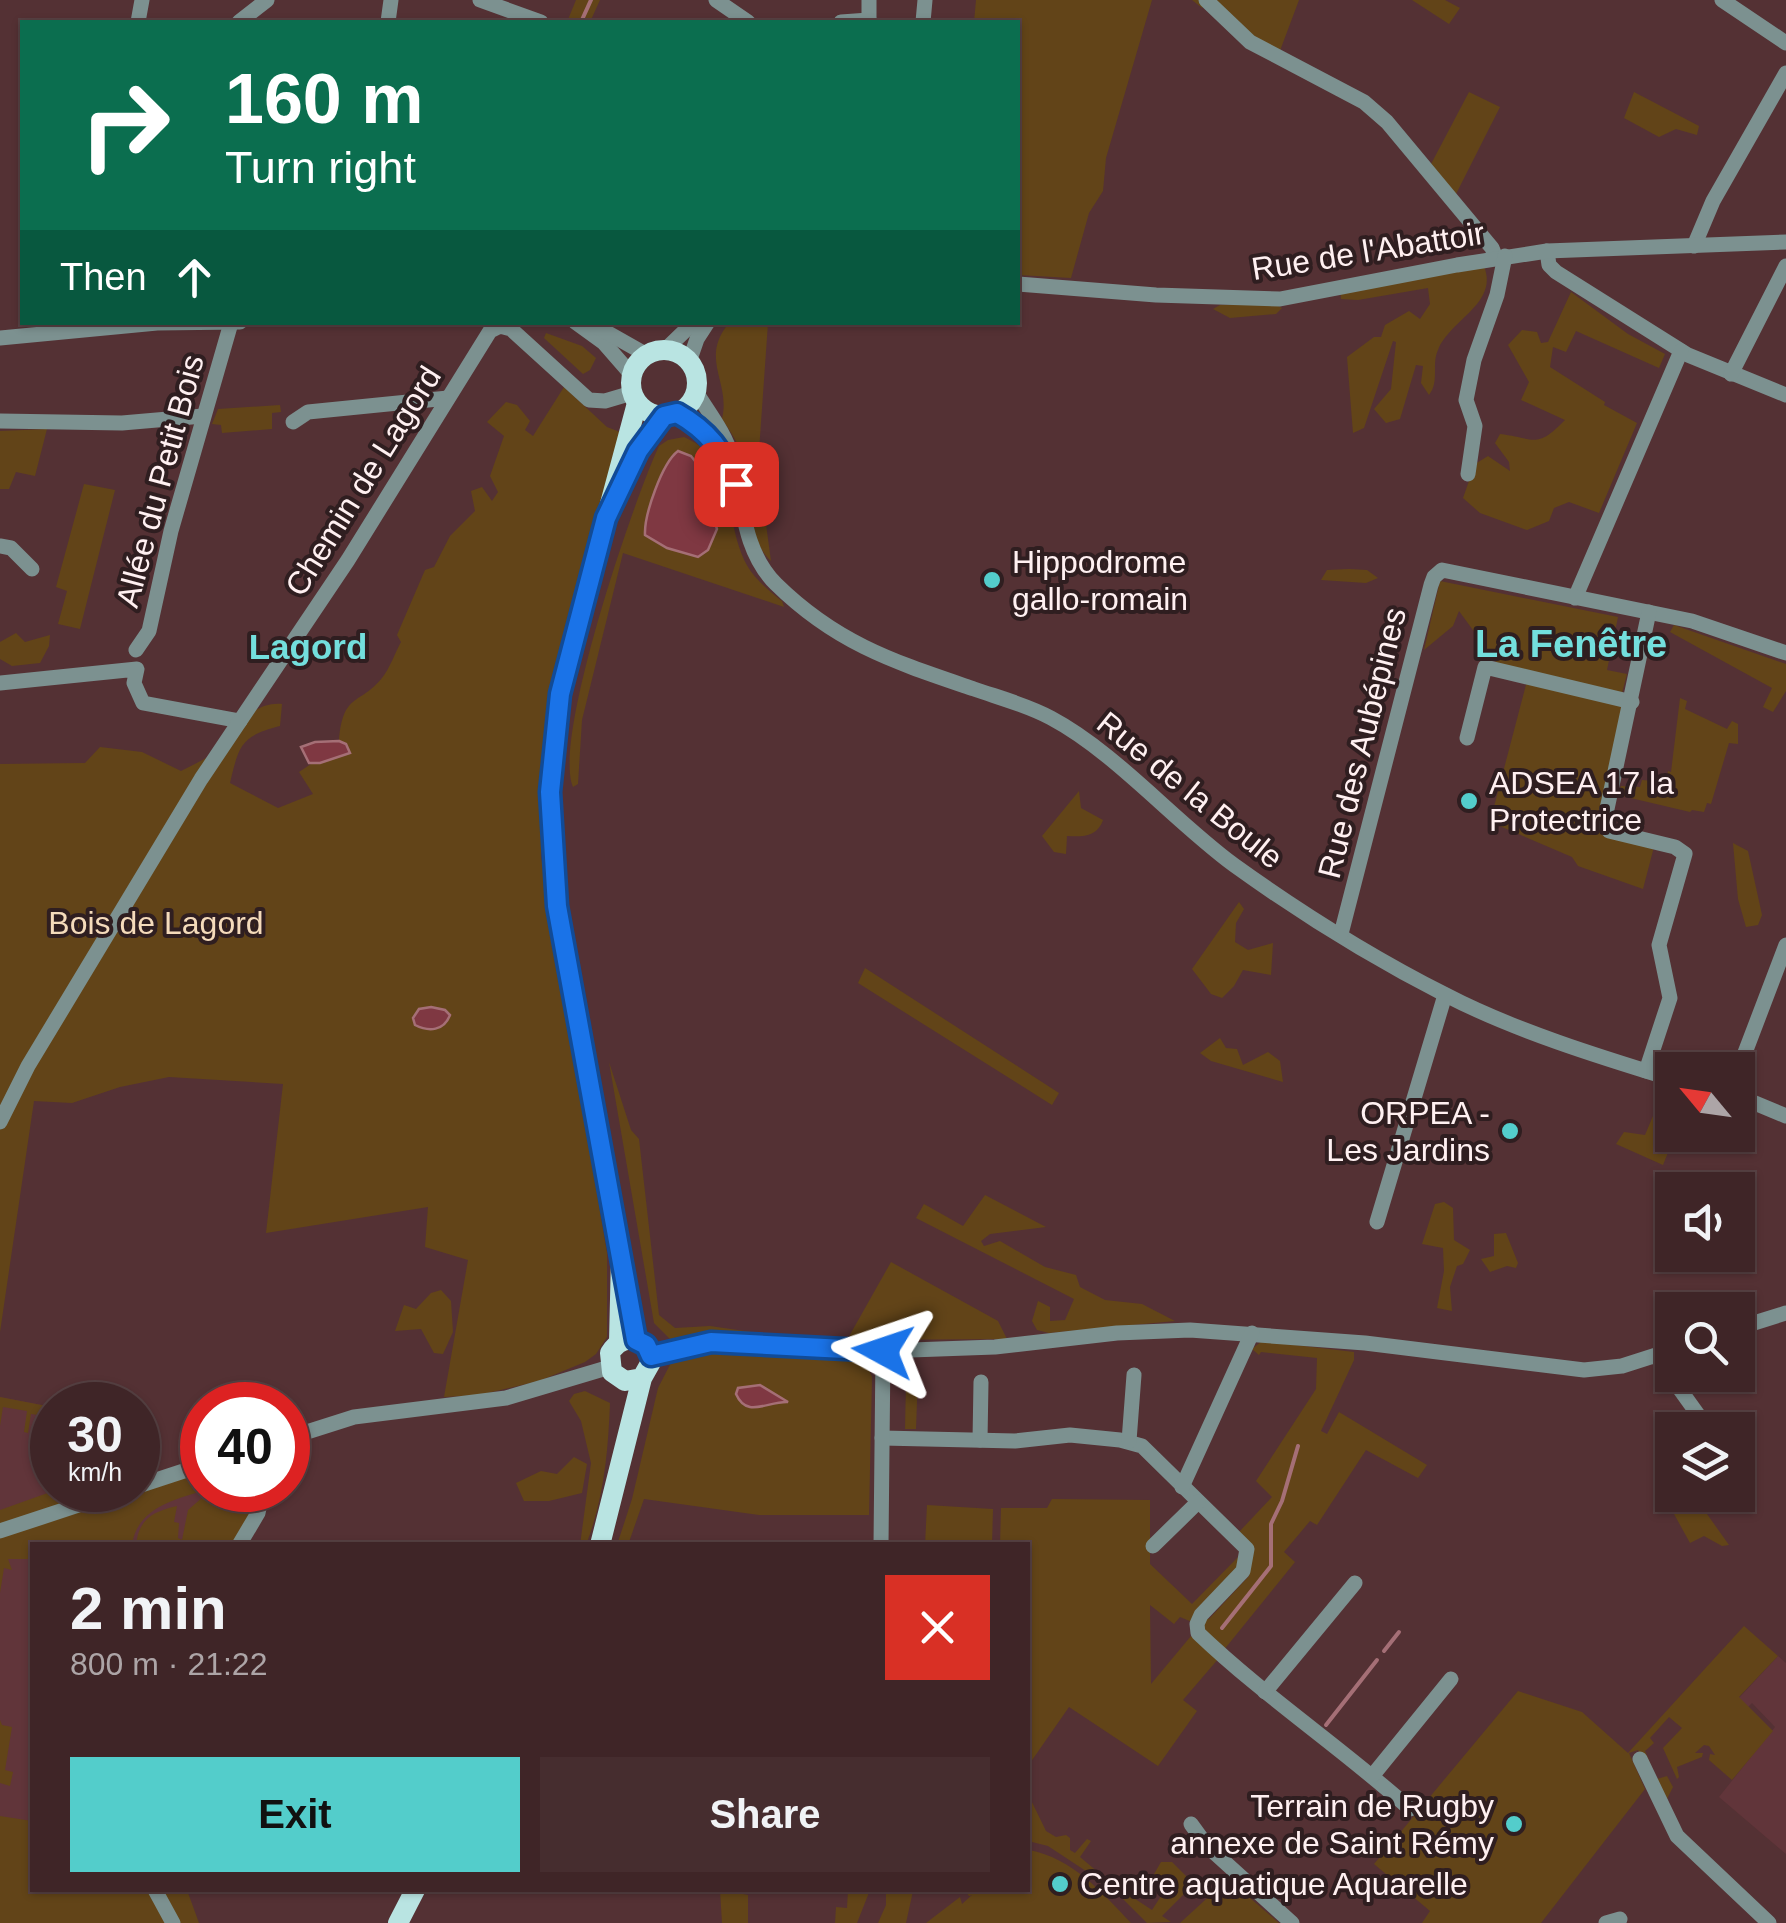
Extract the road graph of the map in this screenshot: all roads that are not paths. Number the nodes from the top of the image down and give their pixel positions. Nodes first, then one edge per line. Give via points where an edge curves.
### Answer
1 (267, 0) edge
2 (480, 0) edge
3 (716, 0) edge
4 (1206, 0) edge
5 (1722, 0) edge
6 (525, 7) edge
7 (242, 20) edge
8 (745, 20) edge
9 (1786, 42) edge
10 (1786, 73) edge
11 (1786, 242) edge
12 (1694, 246) junction
13 (1547, 251) junction
14 (1500, 257) junction
15 (1786, 266) edge
16 (1020, 284) edge
17 (84, 325) edge
18 (230, 325) edge
19 (579, 325) edge
20 (597, 325) edge
21 (690, 325) edge
22 (706, 325) edge
23 (0, 338) edge
24 (1680, 351) junction
25 (656, 352) junction
26 (689, 362) junction
27 (1731, 374) junction
28 (634, 390) junction
29 (696, 392) junction
30 (1786, 395) edge
31 (448, 398) junction
32 (670, 414) junction
33 (203, 416) junction
34 (0, 421) edge
35 (292, 422) dead end
36 (1468, 474) dead end
37 (736, 484) junction
38 (606, 518) junction
39 (0, 546) edge
40 (32, 570) dead end
41 (1575, 598) junction
42 (1649, 612) junction
43 (136, 650) dead end
44 (1786, 653) edge
45 (0, 683) edge
46 (1632, 702) junction
47 (240, 721) junction
48 (1467, 738) dead end
49 (1341, 934) junction
50 (1786, 944) edge
51 (1445, 995) junction
52 (1745, 1052) edge
53 (1646, 1071) junction
54 (1655, 1074) edge
55 (1755, 1103) edge
56 (1786, 1116) edge
57 (0, 1122) edge
58 (1378, 1222) dead end
59 (1786, 1313) edge
60 (1755, 1323) edge
61 (1252, 1333) junction
62 (627, 1341) junction
63 (883, 1351) junction
64 (1655, 1355) edge
65 (651, 1356) junction
66 (614, 1373) junction
67 (1134, 1375) dead end
68 (642, 1378) junction
69 (981, 1382) dead end
70 (310, 1431) edge
71 (882, 1438) junction
72 (980, 1440) junction
73 (1129, 1441) junction
74 (620, 1462) junction
75 (1182, 1487) junction
76 (1198, 1502) junction
77 (56, 1512) edge
78 (258, 1512) edge
79 (0, 1530) edge
80 (241, 1542) edge
81 (601, 1542) edge
82 (881, 1542) edge
83 (1154, 1546) dead end
84 (1355, 1583) dead end
85 (1451, 1679) dead end
86 (1265, 1692) junction
87 (1640, 1759) dead end
88 (1373, 1776) junction
89 (1410, 1809) dead end
90 (1191, 1824) dead end
91 (157, 1892) edge
92 (415, 1892) edge
93 (173, 1923) edge
94 (398, 1923) edge
95 (1292, 1923) edge
96 (1769, 1923) edge

1 - 7 street
2 - 6 street
3 - 8 street
4 - 14 street via 1250,42 1340,87 1387,122
5 - 9 street
10 - 12 street
11 - 12 street, Rue de l'Abattoir
12 - 13 street, Rue de l'Abattoir
13 - 14 street, Rue de l'Abattoir
13 - 24 street via 1556,272
14 - 16 street, Rue de l'Abattoir via 1280,300
14 - 36 street via 1497,295 1466,400 1475,426
15 - 27 street
17 - 23 street
18 - 33 street, Allée du Petit Bois
19 - 28 street via 604,343
20 - 25 street
21 - 25 street
22 - 26 street
24 - 27 street
24 - 41 street
25 - 26 main road
25 - 28 main road
26 - 29 main road
27 - 30 street
28 - 31 street, Chemin de Lagord via 590,400 512,329 500,326 490,331
28 - 32 main road via 646,411
28 - 38 main road
29 - 32 main road via 685,408
29 - 37 street, Rue de la Boule via 724,436
31 - 35 street via 308,412
31 - 47 street, Chemin de Lagord
32 - 37 street, Rue de la Boule via 712,438
32 - 38 main road via 638,451
33 - 34 street via 122,423
33 - 43 street, Allée du Petit Bois via 149,631
37 - 49 street, Rue de la Boule via 757,560 822,625 866,650 1050,717 1232,864
38 - 62 main road via 560,694 550,822 557,906 621,1256
39 - 40 street
41 - 42 street
41 - 49 street, Rue des Aubépines via 1442,570 1434,576
42 - 44 street
42 - 46 street
45 - 47 street via 137,669 134,683 143,703
46 - 48 street via 1485,667
46 - 53 street via 1606,828 1686,854 1659,945 1668,1005
47 - 57 street, Chemin de Lagord
49 - 51 street, Rue de la Boule
50 - 52 street
51 - 53 street, Rue de la Boule
51 - 58 street
53 - 54 street, Rue de la Boule
55 - 56 street
59 - 60 street
61 - 63 street via 1154,1331
61 - 64 street via 1584,1370
61 - 75 street
62 - 65 main road via 646,1345
62 - 66 main road via 610,1353
63 - 65 street via 711,1342
63 - 71 street
65 - 68 main road
66 - 68 main road via 631,1382
66 - 70 street via 506,1398 354,1417
66 - 74 main road
67 - 73 street
68 - 74 main road
69 - 72 street
71 - 72 street
71 - 82 street
72 - 73 street via 1070,1435
73 - 75 street
74 - 81 main road
75 - 76 street
76 - 83 street
76 - 86 street via 1247,1549 1248,1560 1201,1615 1198,1633
77 - 79 street
78 - 80 street
84 - 86 street
85 - 88 street
86 - 88 street
87 - 96 street via 1677,1836
88 - 89 street
90 - 95 street
91 - 93 street
92 - 94 main road

